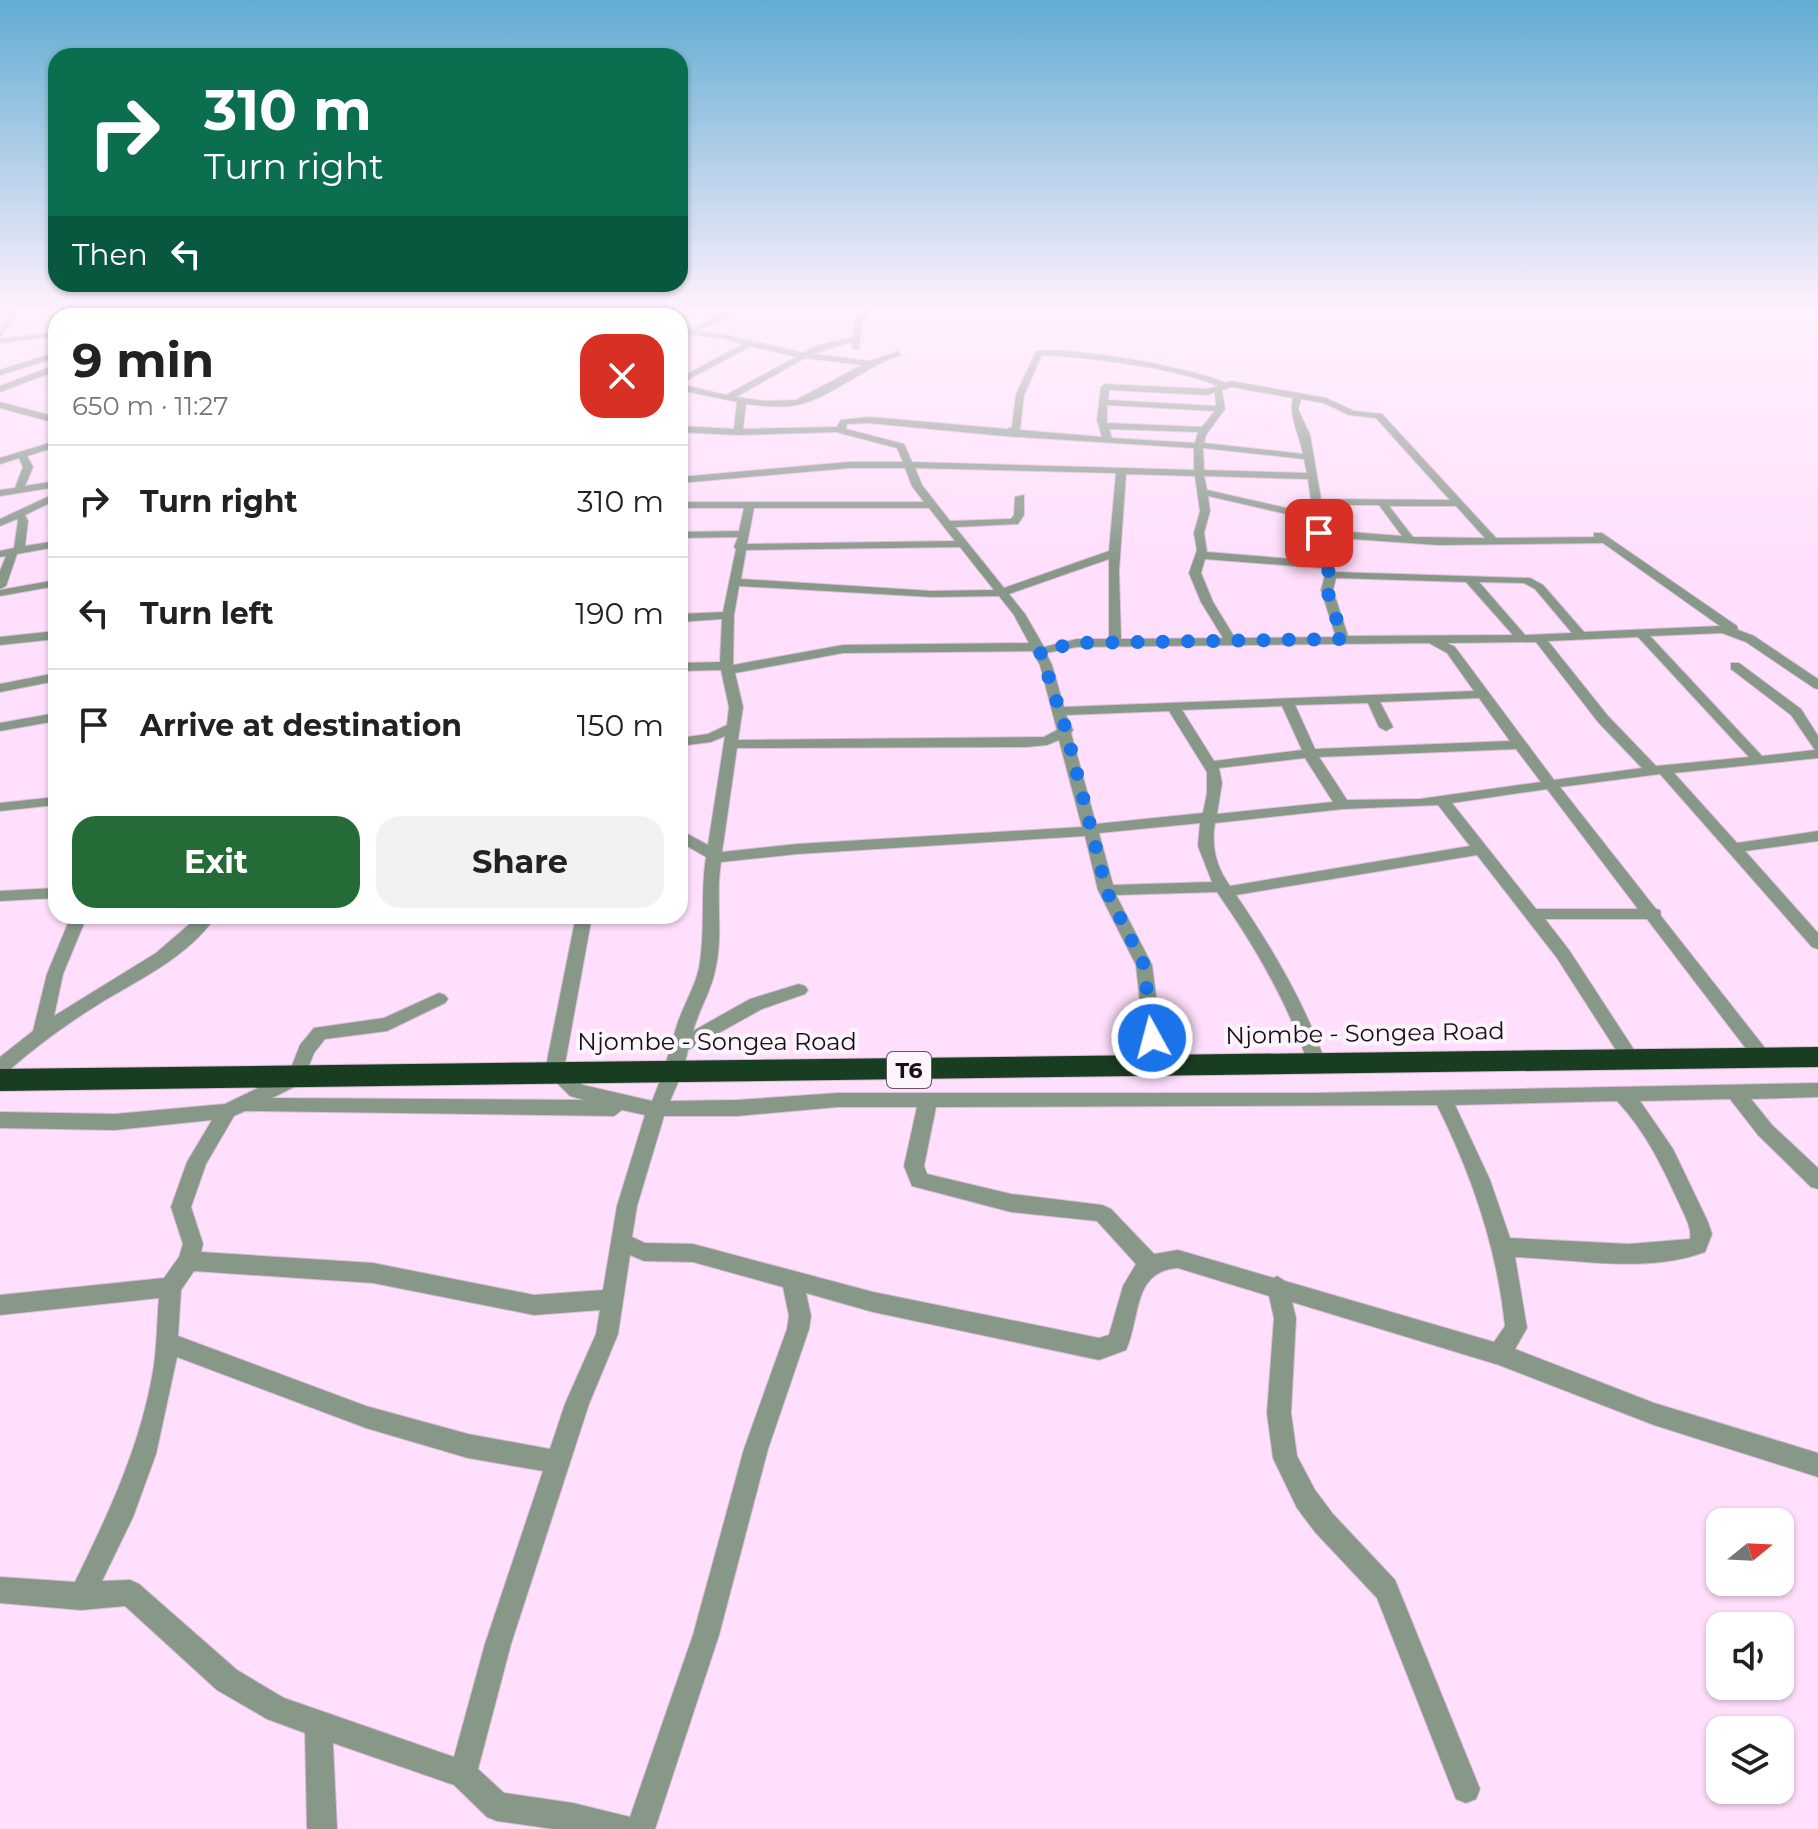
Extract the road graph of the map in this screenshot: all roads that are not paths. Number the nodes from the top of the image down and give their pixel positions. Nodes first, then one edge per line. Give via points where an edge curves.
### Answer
1 (706, 392) edge
2 (738, 392) edge
3 (818, 392) edge
4 (1021, 392) edge
5 (1102, 392) edge
6 (1221, 392) edge
7 (1258, 392) edge
8 (729, 397) junction
9 (1297, 397) junction
10 (742, 399) junction
11 (1102, 402) junction
12 (0, 405) edge
13 (1221, 409) junction
14 (48, 418) edge
15 (912, 423) junction
16 (1102, 426) junction
17 (688, 429) edge
18 (841, 429) junction
19 (1206, 430) junction
20 (738, 432) junction
21 (1004, 433) junction
22 (1108, 441) junction
23 (48, 446) edge
24 (901, 446) junction
25 (1200, 447) junction
26 (0, 448) edge
27 (25, 453) junction
28 (1308, 457) junction
29 (0, 461) edge
30 (906, 465) junction
31 (1121, 470) junction
32 (1197, 473) junction
33 (1311, 476) junction
34 (700, 478) junction
35 (688, 479) edge
36 (48, 485) edge
37 (19, 489) junction
38 (1202, 492) junction
39 (0, 493) edge
40 (1020, 497) dead end
41 (48, 500) edge
42 (708, 502) junction
43 (1317, 502) junction
44 (1461, 503) junction
45 (688, 504) edge
46 (750, 504) junction
47 (1383, 504) junction
48 (930, 505) junction
49 (19, 514) junction
50 (1319, 518) junction
51 (0, 523) edge
52 (949, 524) junction
53 (1590, 530) dead end
54 (1319, 533) junction
55 (688, 536) edge
56 (741, 540) junction
57 (1410, 540) junction
58 (1603, 540) junction
59 (1495, 543) junction
60 (965, 544) junction
61 (48, 545) edge
62 (11, 552) edge
63 (1114, 553) junction
64 (1201, 555) junction
65 (1328, 570) junction
66 (1470, 579) junction
67 (733, 582) junction
68 (48, 584) edge
69 (0, 586) edge
70 (0, 593) edge
71 (1002, 593) junction
72 (728, 615) junction
73 (688, 618) edge
74 (1640, 632) junction
75 (1738, 632) junction
76 (48, 636) edge
77 (1581, 636) junction
78 (1522, 638) junction
79 (1539, 638) junction
80 (1230, 639) junction
81 (1343, 639) junction
82 (1432, 639) junction
83 (0, 641) edge
84 (1115, 642) junction
85 (1039, 649) junction
86 (1735, 666) dead end
87 (688, 667) edge
88 (727, 668) junction
89 (48, 679) edge
90 (1818, 685) edge
91 (0, 688) edge
92 (1483, 694) junction
93 (1373, 700) junction
94 (1287, 703) junction
95 (1174, 708) junction
96 (1060, 711) junction
97 (48, 718) edge
98 (0, 727) edge
99 (733, 727) junction
100 (1386, 727) dead end
101 (1066, 730) junction
102 (688, 742) edge
103 (1041, 742) junction
104 (729, 744) junction
105 (1520, 745) junction
106 (1818, 747) edge
107 (1071, 749) junction
108 (1310, 753) junction
109 (1818, 754) edge
110 (1758, 759) junction
111 (1212, 765) junction
112 (1658, 770) junction
113 (1555, 785) junction
114 (1442, 800) junction
115 (48, 802) edge
116 (1343, 805) junction
117 (0, 807) edge
118 (1210, 818) junction
119 (1091, 830) junction
120 (1818, 836) edge
121 (688, 840) edge
122 (1735, 848) junction
123 (1481, 849) junction
124 (715, 857) junction
125 (1224, 889) junction
126 (1106, 890) junction
127 (48, 893) edge
128 (0, 896) edge
129 (1534, 914) junction
130 (1654, 914) junction
131 (76, 924) edge
132 (200, 924) edge
133 (582, 924) edge
134 (1818, 943) edge
135 (799, 990) dead end
136 (439, 999) dead end
137 (41, 1033) junction
138 (0, 1042) edge
139 (18, 1050) junction
140 (1818, 1057) edge
141 (678, 1058) junction
142 (1763, 1058) junction
143 (1631, 1059) junction
144 (1317, 1064) junction
145 (1156, 1066) junction
146 (0, 1068) edge
147 (554, 1071) junction
148 (596, 1072) junction
149 (296, 1078) junction
150 (0, 1080) edge
151 (1733, 1090) junction
152 (1818, 1090) edge
153 (1622, 1094) junction
154 (1442, 1097) junction
155 (928, 1101) junction
156 (234, 1107) junction
157 (639, 1107) junction
158 (0, 1120) edge
159 (1818, 1181) edge
160 (624, 1243) junction
161 (1500, 1247) junction
162 (189, 1261) junction
163 (1149, 1263) junction
164 (793, 1283) junction
165 (1277, 1286) junction
166 (170, 1287) junction
167 (613, 1299) junction
168 (0, 1305) edge
169 (165, 1342) junction
170 (1499, 1354) junction
171 (559, 1462) junction
172 (1818, 1465) edge
173 (0, 1590) edge
174 (81, 1597) junction
175 (319, 1727) junction
176 (463, 1774) junction
177 (1466, 1789) dead end
178 (322, 1829) edge
179 (624, 1829) edge
180 (640, 1829) edge

1 - 8 street
2 - 8 street
3 - 10 street via 787,402
4 - 21 street via 1016,429
5 - 11 street
6 - 13 street
7 - 9 street
8 - 10 street
9 - 28 street via 1294,409 1305,431
9 - 44 street via 1379,416
10 - 20 street
11 - 13 street
11 - 16 street
12 - 14 street
13 - 19 street
15 - 18 street via 851,420 841,423
15 - 21 street
15 - 24 street
16 - 19 street
16 - 22 street
17 - 20 street
18 - 20 street
18 - 24 street
19 - 25 street
21 - 22 street
22 - 25 street
23 - 27 street
24 - 30 street
25 - 28 street
25 - 32 street
26 - 27 street
27 - 29 street
27 - 37 street via 28,467
28 - 33 street
30 - 31 street
30 - 34 street
30 - 48 street
31 - 32 street
31 - 63 street
32 - 33 street
32 - 38 street
33 - 43 street
34 - 35 street
34 - 42 street
36 - 37 street
37 - 39 street
38 - 50 street
38 - 64 street
40 - 52 street via 1014,522
41 - 49 street
42 - 45 street
42 - 46 street
43 - 47 street
43 - 50 street
44 - 47 street
44 - 59 street
46 - 48 street
46 - 56 street
47 - 57 street
48 - 52 street
49 - 51 street
49 - 62 street via 23,521
50 - 54 street
52 - 60 street
53 - 58 street
54 - 57 street
54 - 65 street via 1318,546
55 - 56 street
56 - 60 street
56 - 67 street
57 - 59 street
58 - 59 street
58 - 75 street
60 - 71 street
61 - 62 street
62 - 69 street
63 - 71 street
63 - 84 street
64 - 65 street
64 - 80 street via 1195,573 1198,583
65 - 66 street
65 - 81 street via 1327,590
66 - 77 street via 1532,581
66 - 78 street
67 - 71 street via 916,594
67 - 72 street
68 - 70 street
71 - 85 street
72 - 73 street
72 - 88 street
74 - 75 street
74 - 77 street
74 - 110 street
75 - 90 street
76 - 83 street
77 - 79 street
78 - 79 street
78 - 82 street
79 - 112 street via 1603,719
80 - 81 street
80 - 84 street
81 - 82 street
82 - 92 street via 1447,646
84 - 85 street
85 - 88 street via 843,649
85 - 96 street
86 - 106 street via 1796,712
87 - 88 street
88 - 99 street via 735,695
89 - 91 street
92 - 93 street
92 - 105 street
93 - 94 street
93 - 100 street
94 - 95 street
94 - 108 street
95 - 96 street
95 - 111 street
96 - 101 street
97 - 98 street
99 - 102 street
99 - 104 street
101 - 103 street
101 - 107 street
103 - 104 street
103 - 107 street
104 - 124 street
105 - 108 street
105 - 113 street
107 - 119 street
108 - 111 street
108 - 116 street
109 - 110 street
110 - 112 street
111 - 118 street via 1216,784
112 - 113 street
112 - 122 street
113 - 114 street
113 - 130 street
114 - 116 street
114 - 123 street
115 - 117 street
116 - 118 street
118 - 119 street
118 - 125 street via 1205,842
119 - 124 street
119 - 126 street
120 - 122 street
121 - 124 street
122 - 134 street
123 - 125 street
123 - 129 street
124 - 141 street via 709,895 710,956
125 - 126 street
125 - 144 street via 1291,999
126 - 145 street via 1144,965
127 - 128 street
129 - 130 street
129 - 143 street
130 - 142 street
131 - 137 street via 55,974
132 - 137 street via 154,964
133 - 147 street
135 - 141 street via 756,1004
136 - 149 street via 387,1024 320,1033 306,1050
137 - 139 street
138 - 139 street
139 - 146 street
140 - 142 highway, Njombe - Songea Road / T6
141 - 145 highway, Njombe - Songea Road / T6
141 - 148 highway, Njombe - Songea Road / T6
141 - 157 street
142 - 143 highway, Njombe - Songea Road / T6
143 - 144 highway, Njombe - Songea Road / T6
144 - 145 highway, Njombe - Songea Road / T6
147 - 148 highway, Njombe - Songea Road / T6
147 - 149 highway, Njombe - Songea Road / T6
147 - 157 street via 577,1091
148 - 157 street
149 - 150 highway, Njombe - Songea Road / T6
149 - 156 street
151 - 152 street
151 - 153 street
151 - 159 street
153 - 154 street
153 - 161 street via 1664,1144 1702,1234 1698,1246 1624,1252
154 - 155 street
154 - 161 street
155 - 157 street
155 - 163 street via 914,1166 919,1180 1011,1203 1095,1211
156 - 157 street
156 - 158 street via 115,1122
156 - 162 street via 197,1162 181,1207 193,1244
157 - 160 street via 648,1131 627,1206
160 - 164 street via 644,1252 693,1253
160 - 167 street
161 - 170 street via 1516,1328
162 - 166 street
162 - 167 street via 373,1273 534,1305
163 - 164 street via 1139,1275 1118,1343 1099,1349
163 - 165 street via 1178,1259
164 - 180 street via 798,1329 756,1449 706,1635
165 - 170 street
165 - 177 street via 1285,1318 1279,1413 1291,1475 1324,1523 1386,1589
166 - 168 street
166 - 169 street
167 - 171 street via 607,1334
169 - 171 street via 366,1417 468,1446
169 - 174 street via 165,1365 144,1454
170 - 172 street via 1654,1414
171 - 176 street via 498,1644
173 - 174 street
174 - 175 street via 130,1593 227,1680
175 - 176 street
175 - 178 street
176 - 179 street via 497,1807

